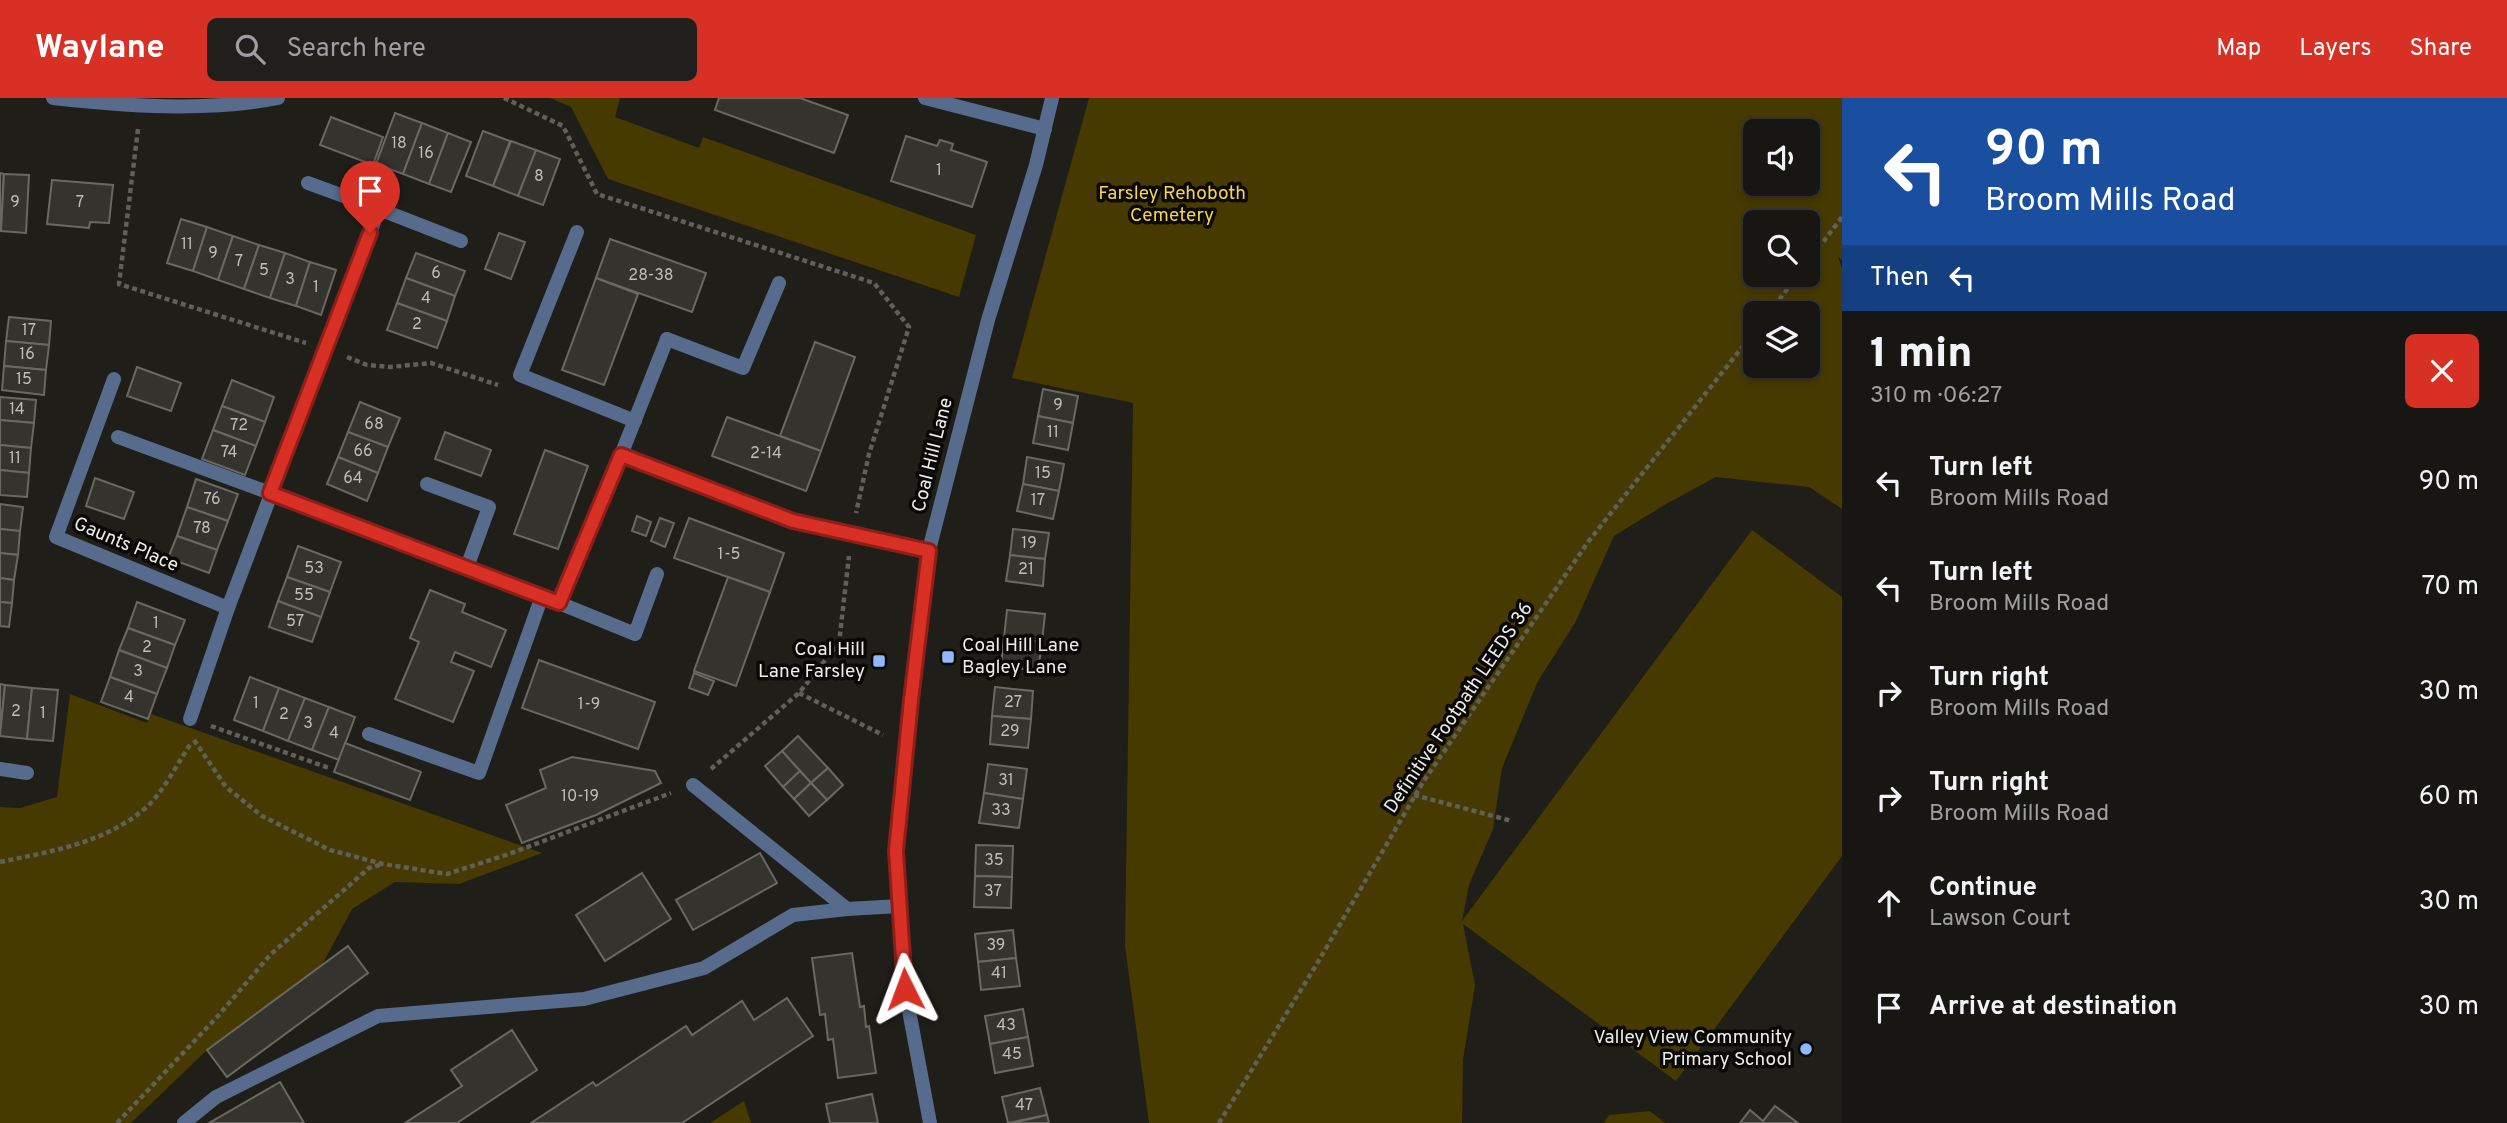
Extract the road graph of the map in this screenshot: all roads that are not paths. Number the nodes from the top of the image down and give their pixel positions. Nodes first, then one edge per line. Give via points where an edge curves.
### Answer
1 (53, 98) edge
2 (278, 98) edge
3 (925, 98) edge
4 (1052, 98) edge
5 (1045, 129) junction
6 (308, 183) dead end
7 (379, 209) junction
8 (577, 232) dead end
9 (461, 241) dead end
10 (779, 283) dead end
11 (114, 379) dead end
12 (635, 421) junction
13 (118, 437) dead end
14 (621, 455) junction
15 (427, 484) dead end
16 (270, 493) junction
17 (929, 551) junction
18 (467, 567) junction
19 (657, 575) dead end
20 (542, 596) junction
21 (559, 603) junction
22 (228, 608) junction
23 (190, 719) road end
24 (369, 734) dead end
25 (0, 769) edge
26 (27, 773) dead end
27 (693, 785) road end
28 (900, 906) junction
29 (847, 909) junction
30 (184, 1123) edge
31 (930, 1123) edge

1 - 2 street via 140,106
3 - 5 street
4 - 5 street, Coal Hill Lane
5 - 17 street, Coal Hill Lane via 988,320
6 - 7 street
7 - 9 street
7 - 16 street
8 - 12 street via 520,375
10 - 12 street via 743,368 667,339
11 - 22 street, Gaunts Place via 56,537
12 - 14 street
13 - 16 street
14 - 17 street via 793,521
14 - 21 street
15 - 18 street via 489,507
16 - 18 street
16 - 22 street
17 - 28 street, Coal Hill Lane via 896,851
18 - 20 street
19 - 21 street via 635,634
20 - 21 street
20 - 24 street via 479,773
22 - 23 street
25 - 26 street
27 - 29 street
28 - 29 street
28 - 31 street, Coal Hill Lane via 905,989
29 - 30 street via 793,915 704,968 583,999 378,1016 216,1097

